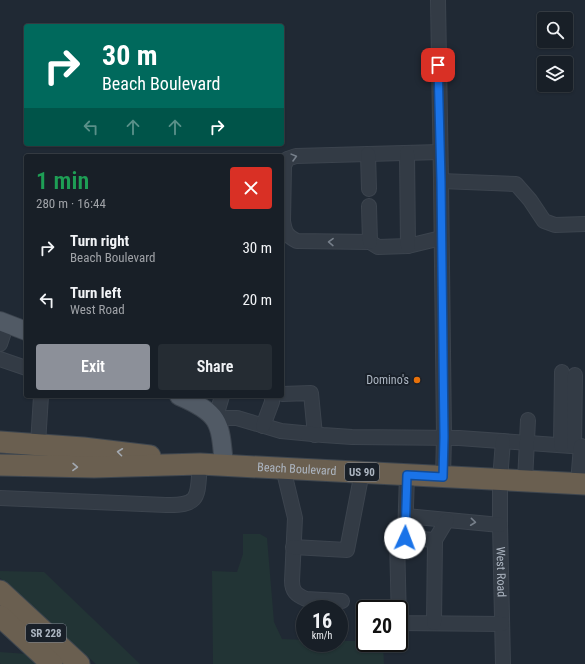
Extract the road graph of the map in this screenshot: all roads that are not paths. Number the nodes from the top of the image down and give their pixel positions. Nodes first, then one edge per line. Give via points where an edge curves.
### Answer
1 (438, 0) edge
2 (440, 152) junction
3 (407, 153) junction
4 (368, 154) junction
5 (284, 166) edge
6 (441, 181) junction
7 (369, 189) dead end
8 (369, 206) dead end
9 (585, 224) edge
10 (284, 230) edge
11 (441, 238) junction
12 (370, 242) junction
13 (408, 246) junction
14 (3, 322) edge
15 (24, 330) edge
16 (0, 344) edge
17 (0, 359) edge
18 (24, 367) edge
19 (569, 373) dead end
20 (284, 394) edge
21 (41, 398) edge
22 (183, 398) edge
23 (221, 398) edge
24 (272, 398) edge
25 (215, 420) junction
26 (528, 420) dead end
27 (263, 426) junction
28 (315, 435) junction
29 (444, 437) junction
30 (503, 441) junction
31 (0, 442) edge
32 (526, 443) junction
33 (38, 444) junction
34 (575, 446) edge
35 (200, 464) junction
36 (0, 465) edge
37 (224, 465) junction
38 (283, 468) junction
39 (362, 472) junction
40 (407, 475) junction
41 (443, 477) junction
42 (500, 480) junction
43 (525, 481) junction
44 (581, 484) edge
45 (0, 498) edge
46 (406, 516) junction
47 (447, 520) junction
48 (500, 525) junction
49 (405, 538) junction
50 (435, 540) junction
51 (294, 547) junction
52 (324, 600) edge
53 (7, 610) edge
54 (434, 623) junction
55 (502, 624) junction
56 (52, 664) edge
57 (79, 664) edge
58 (503, 664) edge

1 - 2 street
2 - 3 street
2 - 6 street
3 - 4 street
3 - 13 street
5 -> 4 street via 287,159 296,156
4 - 7 street
6 - 9 street via 516,184 544,221 555,225
6 - 11 street
8 - 12 street
12 -> 10 street via 297,241 289,237
11 - 13 street
11 - 29 street
12 - 13 street via 378,247
14 - 15 main road
14 - 16 street
17 - 18 street
19 - 34 street
20 - 28 street via 311,393
21 - 33 street
22 - 25 main road via 204,409
23 - 25 street
24 - 27 street
25 - 27 street via 233,418
25 - 37 main road via 221,437
26 - 32 street
27 - 28 street
28 - 29 street
29 - 30 street
29 - 41 street
30 - 32 street
30 - 42 street, West Road
31 - 33 highway, Beach Boulevard / US 90
32 - 34 street
32 - 43 street
35 -> 33 highway, Beach Boulevard / US 90 via 120,452
34 - 44 street
36 -> 35 highway, Beach Boulevard / US 90 via 139,467
35 - 37 highway, Beach Boulevard / US 90
35 - 45 street via 196,497 182,505
37 - 38 highway, Beach Boulevard / US 90
38 - 39 highway, Beach Boulevard / US 90
38 - 51 street via 295,518
39 - 40 highway, Beach Boulevard / US 90
39 - 51 street via 347,550
40 - 41 highway, Beach Boulevard / US 90
40 - 46 street
41 - 42 highway, Beach Boulevard / US 90
42 - 43 highway, Beach Boulevard / US 90
42 - 48 street, West Road
43 - 44 highway, Beach Boulevard / US 90
46 - 47 street
46 - 49 street
47 -> 48 street
47 - 50 street
48 - 55 street, West Road
49 - 50 street
49 - 54 street via 397,538 400,623
50 - 54 street
51 - 52 street via 292,586 296,594 306,599
53 - 56 highway, SR 228
53 - 57 highway, SR 228
54 - 55 street
55 - 58 street, West Road

